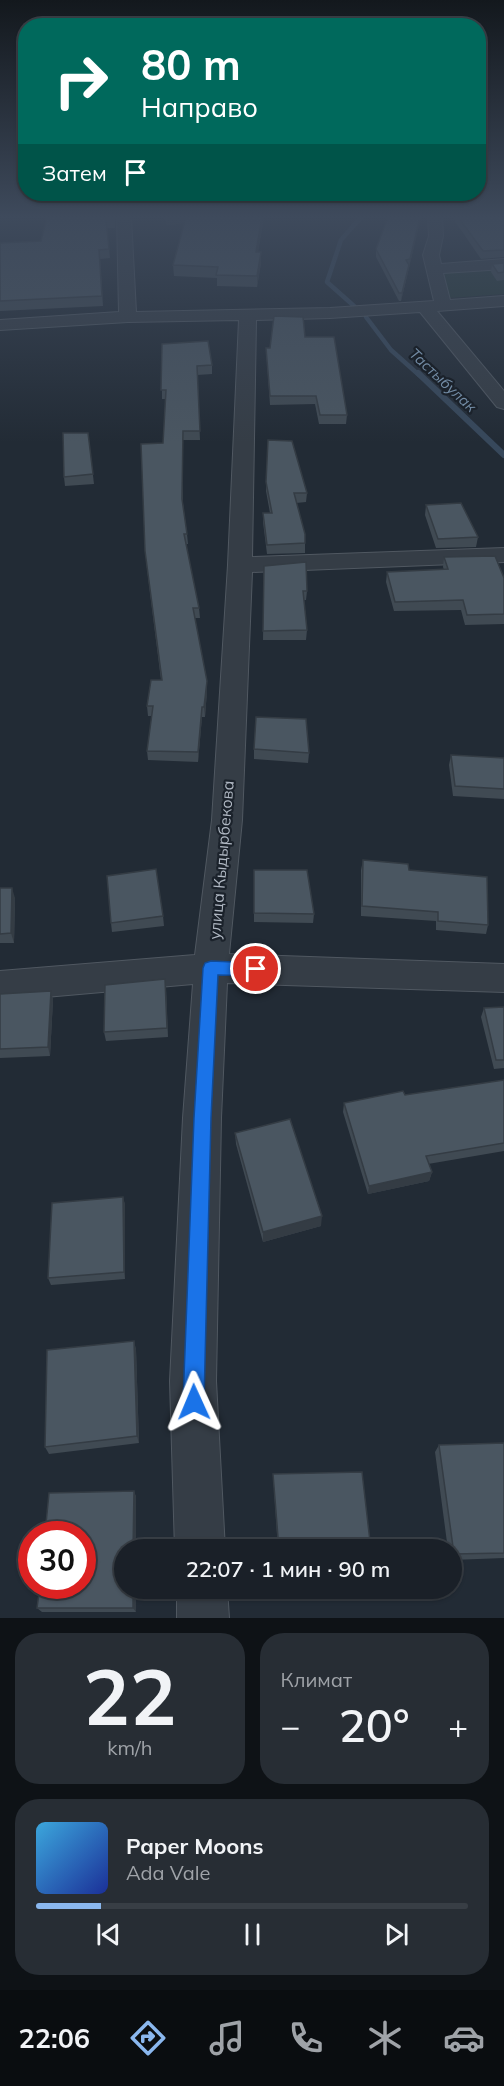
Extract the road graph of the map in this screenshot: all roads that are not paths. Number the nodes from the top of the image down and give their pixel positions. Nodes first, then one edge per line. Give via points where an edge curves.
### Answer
1 (127, 293) edge
2 (434, 293) edge
3 (504, 301) edge
4 (434, 306) junction
5 (248, 315) junction
6 (128, 317) junction
7 (0, 325) edge
8 (504, 403) edge
9 (504, 555) edge
10 (240, 565) junction
11 (211, 968) junction
12 (504, 978) edge
13 (0, 986) edge
14 (200, 1539) edge
15 (202, 1599) edge
16 (203, 1618) edge

1 - 6 street
2 - 4 street
3 - 4 street
4 - 5 street
4 - 8 street
5 - 6 street
5 - 10 street, улица Кыдырбекова
6 - 7 street
9 - 10 street
10 - 11 street, улица Кыдырбекова via 226,820
11 - 12 street
11 - 13 street
11 - 14 street, улица Кыдырбекова via 193,1381
15 - 16 street

